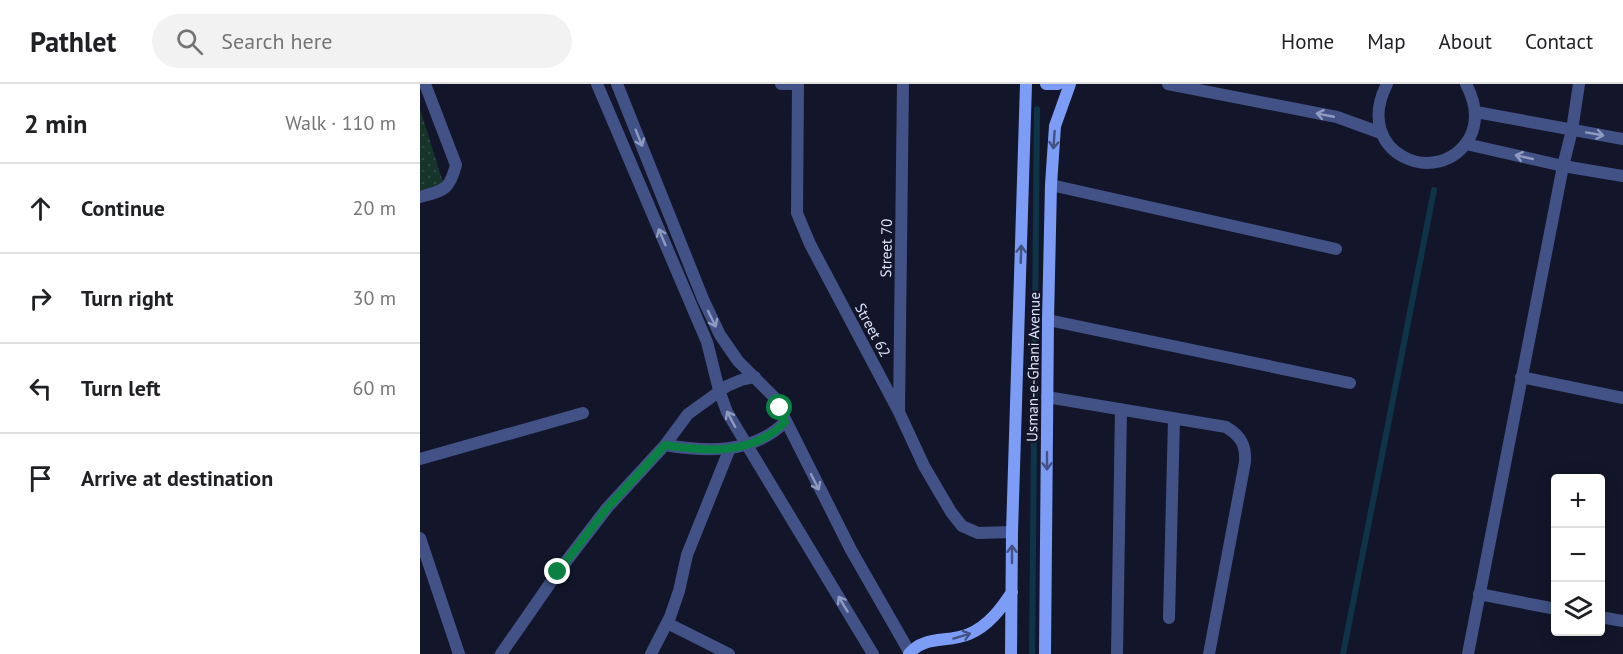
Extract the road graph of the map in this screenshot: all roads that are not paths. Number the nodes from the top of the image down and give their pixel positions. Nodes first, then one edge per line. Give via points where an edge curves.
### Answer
1 (425, 84) edge
2 (597, 84) edge
3 (617, 84) edge
4 (781, 84) edge
5 (798, 84) edge
6 (903, 84) edge
7 (1026, 84) edge
8 (1046, 84) edge
9 (1058, 84) edge
10 (1070, 84) edge
11 (1168, 84) edge
12 (1386, 84) edge
13 (1466, 84) edge
14 (1579, 84) edge
15 (1476, 112) junction
16 (1572, 129) junction
17 (1381, 133) junction
18 (1623, 139) edge
19 (1466, 144) junction
20 (1563, 166) junction
21 (1623, 176) edge
22 (1051, 185) junction
23 (420, 197) edge
24 (1336, 249) dead end
25 (1048, 320) junction
26 (755, 377) junction
27 (1521, 377) junction
28 (1350, 383) dead end
29 (719, 390) junction
30 (1047, 397) junction
31 (1623, 398) edge
32 (1121, 409) junction
33 (899, 412) junction
34 (583, 413) dead end
35 (1174, 418) junction
36 (785, 422) junction
37 (665, 445) junction
38 (748, 446) junction
39 (730, 448) junction
40 (420, 459) edge
41 (1012, 532) junction
42 (420, 538) edge
43 (1012, 592) junction
44 (1479, 594) junction
45 (1551, 608) edge
46 (1169, 618) dead end
47 (1605, 618) edge
48 (1623, 621) edge
49 (667, 623) junction
50 (459, 654) edge
51 (501, 654) edge
52 (651, 654) edge
53 (729, 654) edge
54 (873, 654) edge
55 (910, 654) edge
56 (1011, 654) edge
57 (1046, 654) edge
58 (1117, 654) edge
59 (1209, 654) edge
60 (1468, 654) edge

1 - 23 street via 456,165 445,189
29 -> 2 street via 707,342
3 -> 26 street via 703,299 720,335
4 - 5 street
5 - 33 street, Street 62 via 797,213
6 - 33 street, Street 70
41 -> 7 main road, Usman-e-Ghani Avenue
8 - 9 main road
10 -> 22 main road, Usman-e-Ghani Avenue via 1055,126
17 -> 11 street via 1337,117
12 - 17 street via 1377,116
13 - 15 street
14 - 16 street
15 - 16 street
15 - 19 street via 1474,129
16 -> 18 street
16 - 20 street
17 - 19 street via 1404,158 1420,163 1437,162
20 -> 19 street
20 - 21 street
20 - 27 street
22 - 24 street
22 - 25 main road, Usman-e-Ghani Avenue
25 - 28 street
25 - 30 main road, Usman-e-Ghani Avenue
26 - 29 street
26 - 36 street via 774,396
27 - 31 street
27 - 44 street
29 - 37 street via 688,414
38 -> 29 street via 727,412
30 - 32 street
30 -> 57 main road, Usman-e-Ghani Avenue
32 - 35 street
32 - 58 street
33 - 41 street, Street 62 via 924,466 962,526 978,533
34 - 40 street
35 - 46 street
35 - 59 street via 1226,427 1237,433 1246,452
36 - 38 street
36 -> 55 street
37 - 39 street
37 - 51 street via 607,508
38 - 39 street
54 -> 38 street
39 - 49 street via 687,555
43 -> 41 main road, Usman-e-Ghani Avenue
42 - 50 street
55 -> 43 main road via 915,646 926,641 970,634 999,612
43 - 56 main road, Usman-e-Ghani Avenue
44 - 45 street
44 - 60 street
47 - 48 street
49 - 52 street
49 - 53 street

